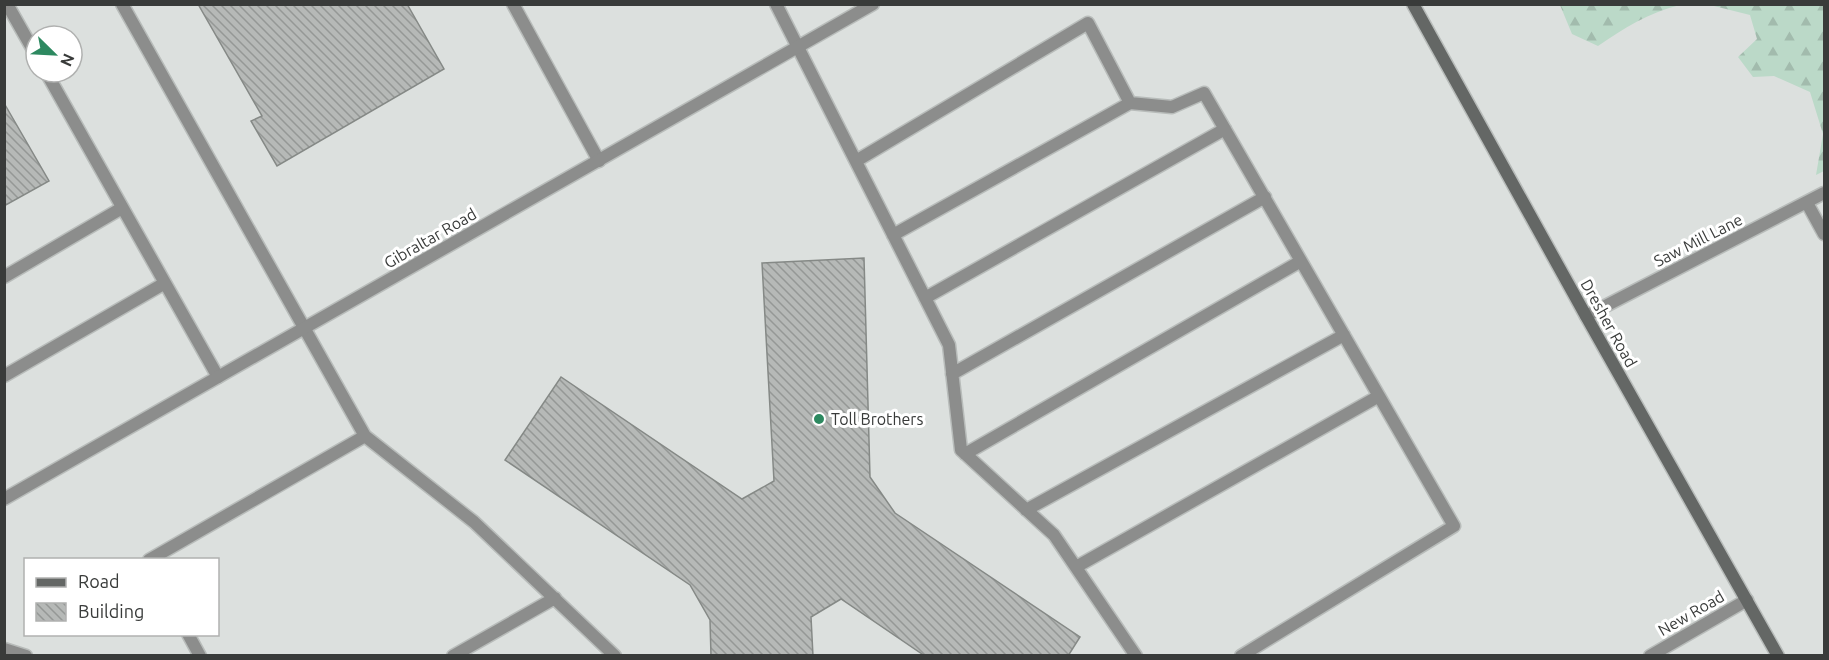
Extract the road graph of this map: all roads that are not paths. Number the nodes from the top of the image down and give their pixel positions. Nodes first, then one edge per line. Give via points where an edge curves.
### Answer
1 (7, 4) edge
2 (122, 4) edge
3 (513, 4) edge
4 (776, 4) edge
5 (873, 4) edge
6 (1413, 4) edge
7 (24, 34) edge
8 (798, 47) junction
9 (53, 84) edge
10 (1130, 103) junction
11 (1225, 129) junction
12 (599, 161) junction
13 (856, 161) junction
14 (1824, 193) edge
15 (1265, 197) junction
16 (1807, 203) junction
17 (122, 208) junction
18 (1824, 234) edge
19 (893, 235) junction
20 (1301, 261) junction
21 (4, 277) edge
22 (165, 283) junction
23 (926, 298) junction
24 (1586, 316) junction
25 (305, 328) junction
26 (1344, 335) junction
27 (952, 374) junction
28 (4, 376) edge
29 (218, 377) junction
30 (1379, 396) junction
31 (365, 436) junction
32 (966, 454) junction
33 (4, 499) edge
34 (1026, 510) junction
35 (152, 558) edge
36 (1076, 567) junction
37 (555, 598) junction
38 (1747, 600) junction
39 (189, 636) edge
40 (4, 649) edge
41 (615, 655) edge
42 (26, 656) edge
43 (200, 656) edge
44 (453, 656) edge
45 (1136, 656) edge
46 (1241, 656) edge
47 (1650, 656) edge
48 (1778, 656) edge

1 - 7 street
2 - 25 street
3 - 12 street
4 - 8 street
5 - 8 street, Gibraltar Road
6 - 24 main road, Dresher Road
8 - 12 street, Gibraltar Road
8 - 13 street
9 - 17 street
10 - 11 street via 1172,107 1204,93
10 - 13 street via 1088,23
10 - 19 street
11 - 15 street
11 - 23 street
12 - 25 street, Gibraltar Road
13 - 19 street
14 - 16 street, Saw Mill Lane
15 - 20 street
15 - 27 street
16 - 18 street
16 - 24 street, Saw Mill Lane
17 - 21 street
17 - 22 street
19 - 23 street
20 - 26 street
20 - 32 street
22 - 28 street
22 - 29 street
23 - 27 street via 949,345
24 - 38 main road, Dresher Road
25 - 29 street, Gibraltar Road
25 - 31 street
26 - 30 street
26 - 34 street
27 - 32 street via 961,450
29 - 33 street, Gibraltar Road
30 - 36 street
30 - 46 street via 1454,526
31 - 35 street
31 - 37 street via 474,522
32 - 34 street
34 - 36 street via 1054,535
36 - 45 street
37 - 41 street
37 - 44 street
38 - 47 street, New Road
38 - 48 main road, Dresher Road
39 - 43 street
40 - 42 street

